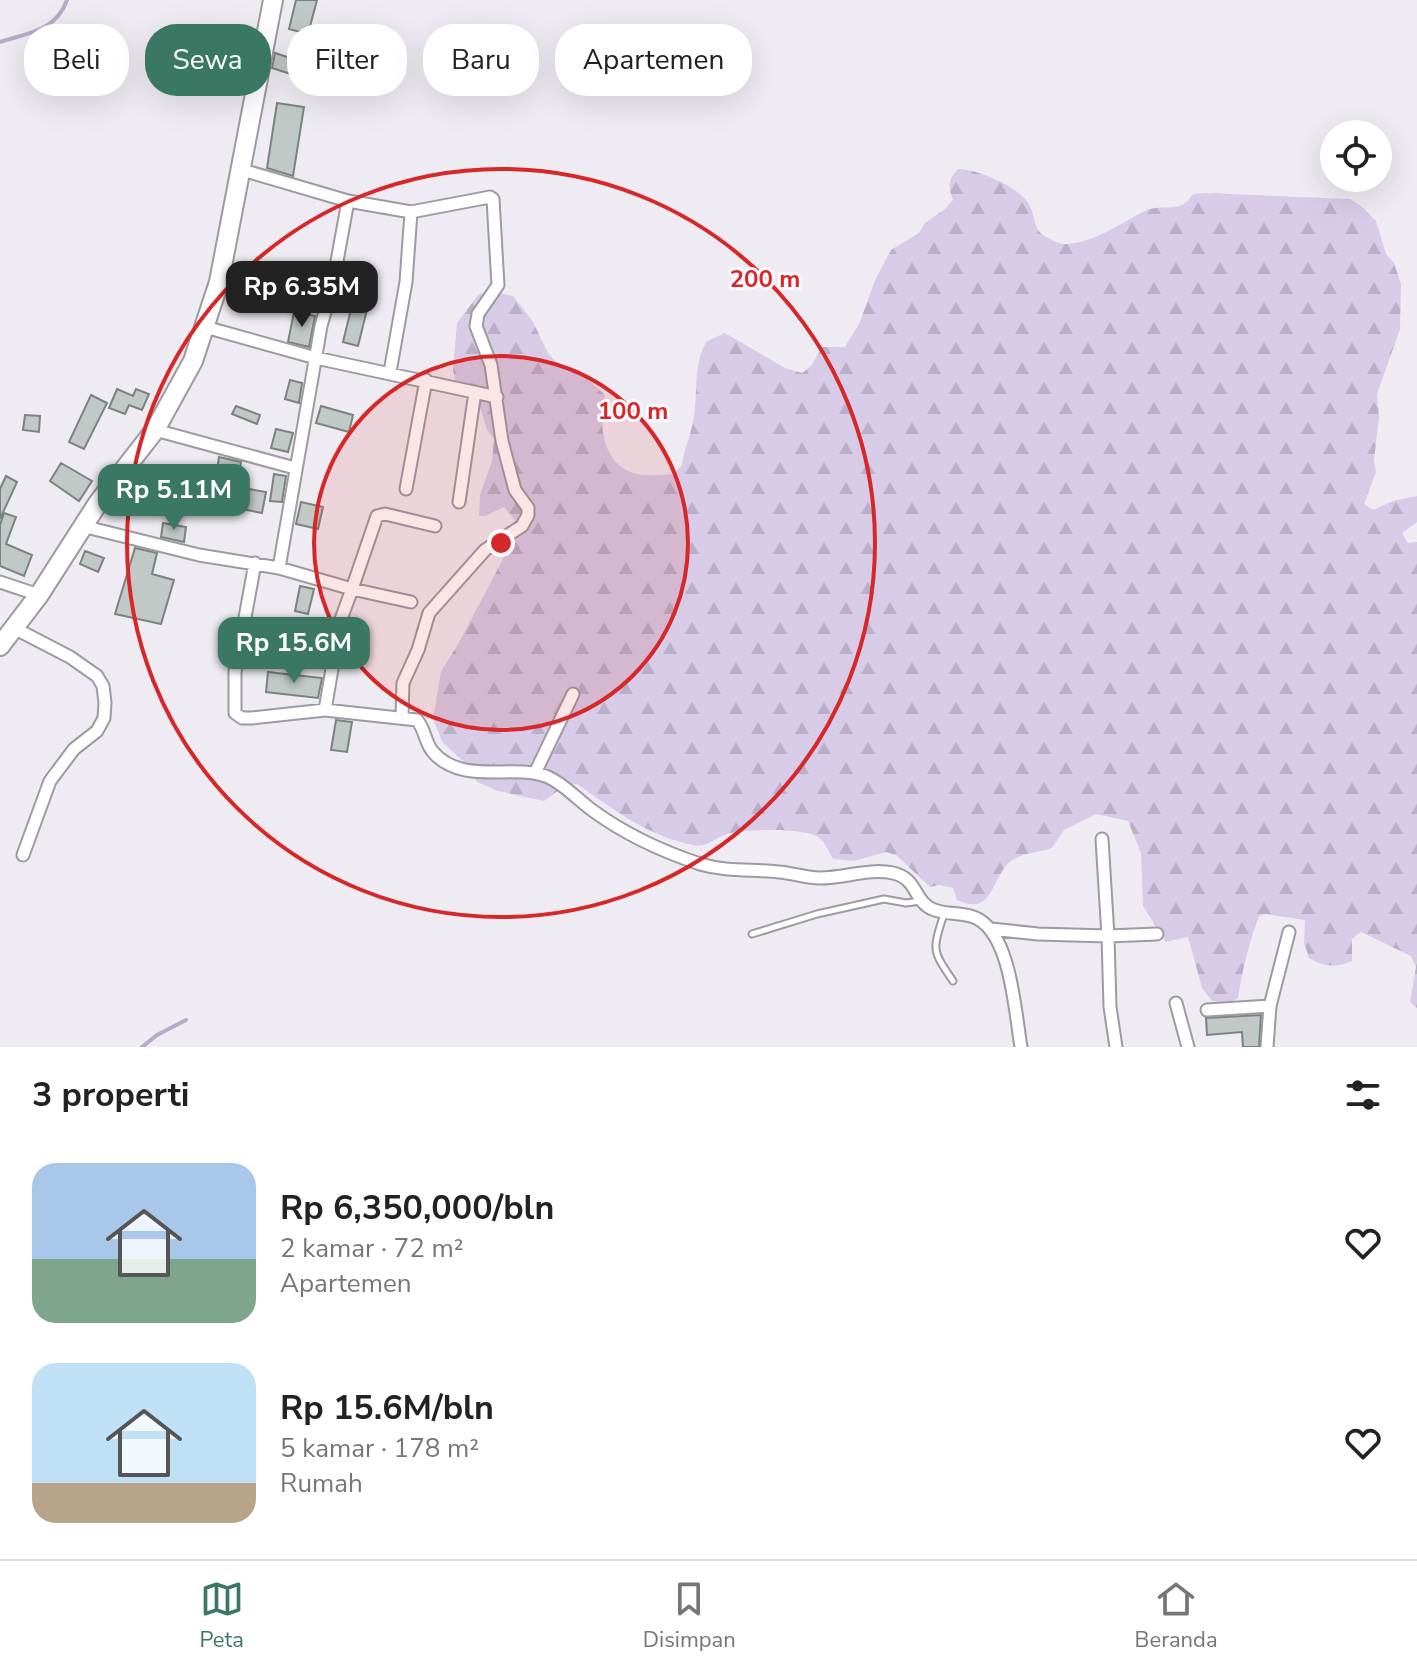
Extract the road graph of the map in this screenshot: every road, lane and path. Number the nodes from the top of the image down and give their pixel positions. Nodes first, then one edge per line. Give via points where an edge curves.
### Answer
1 (273, 0) edge
2 (239, 169) junction
3 (348, 201) junction
4 (411, 212) junction
5 (205, 327) junction
6 (316, 358) junction
7 (390, 372) junction
8 (426, 380) junction
9 (475, 392) junction
10 (497, 397) junction
11 (155, 430) junction
12 (295, 468) junction
13 (406, 489) dead end
14 (459, 502) dead end
15 (82, 526) junction
16 (435, 526) dead end
17 (255, 563) junction
18 (279, 568) junction
19 (0, 582) edge
20 (352, 589) junction
21 (39, 595) junction
22 (411, 602) dead end
23 (14, 628) junction
24 (0, 646) edge
25 (573, 694) dead end
26 (325, 710) junction
27 (402, 716) junction
28 (535, 773) junction
29 (1102, 839) dead end
30 (23, 855) dead end
31 (922, 901) junction
32 (945, 914) junction
33 (991, 929) junction
34 (1289, 932) dead end
35 (752, 934) dead end
36 (1157, 934) dead end
37 (1108, 936) junction
38 (953, 981) dead end
39 (1176, 1003) dead end
40 (1270, 1006) junction
41 (1207, 1010) dead end
42 (1021, 1047) edge
43 (1116, 1047) edge
44 (1188, 1047) edge
45 (1267, 1047) edge

1 - 2 main road
2 - 3 street
2 - 5 main road via 219,282
3 - 4 street
3 - 6 street
4 - 7 street via 406,282
4 - 10 street via 493,199 498,285 476,326
5 - 6 street
5 - 11 main road via 187,374
6 - 7 street
6 - 12 street
7 - 8 street
8 - 9 street
8 - 13 street
9 - 10 street
9 - 14 street
10 - 27 street via 502,441 528,515 522,526 485,550 429,613 403,683
11 - 12 street
11 - 15 main road
12 - 18 street
15 - 17 street
15 - 21 main road
16 - 20 street via 377,516
17 - 18 street
17 - 26 street via 235,672 235,713 252,718
18 - 20 street
19 - 21 street
20 - 22 street
20 - 26 street via 340,622
21 - 23 main road
23 - 24 main road
23 - 30 street via 97,676 105,703 97,731 74,749 50,781
25 - 28 street
26 - 27 street
27 - 28 street via 417,720 434,754 452,764 484,774
28 - 31 street via 554,780 612,823 700,864 822,878 893,873 909,880
29 - 37 street
31 - 32 street
31 - 35 lane via 884,899
32 - 33 street via 968,914
32 - 38 lane via 935,955
33 - 37 street
33 - 42 street via 1003,951
34 - 40 street
36 - 37 street
37 - 43 street
39 - 44 street
40 - 41 street
40 - 45 street

